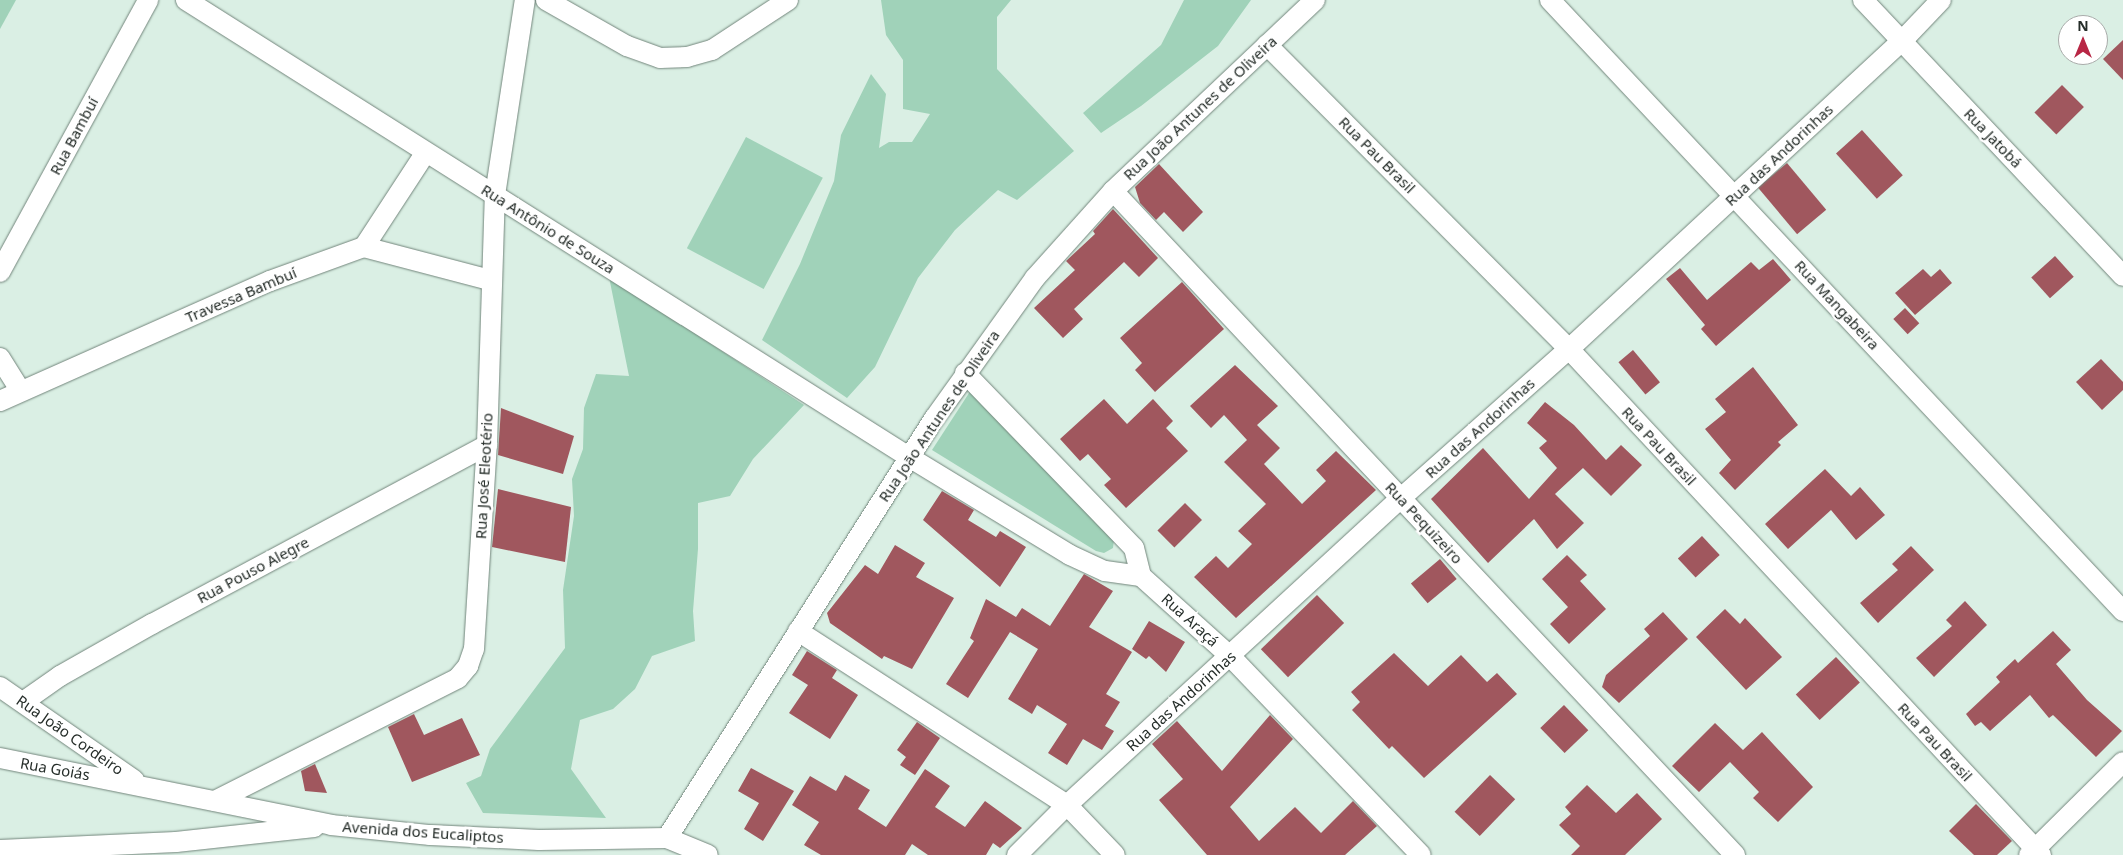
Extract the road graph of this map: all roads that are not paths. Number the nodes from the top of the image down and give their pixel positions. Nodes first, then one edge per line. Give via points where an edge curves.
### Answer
1 (148, 0) edge
2 (186, 0) edge
3 (525, 0) edge
4 (546, 0) edge
5 (788, 0) edge
6 (1316, 0) edge
7 (1550, 0) edge
8 (1863, 0) edge
9 (1942, 0) edge
10 (1901, 42) junction
11 (1267, 45) junction
12 (426, 152) junction
13 (1113, 191) junction
14 (495, 195) junction
15 (1734, 195) junction
16 (364, 247) junction
17 (0, 272) edge
18 (2123, 276) edge
19 (490, 280) junction
20 (1568, 349) junction
21 (0, 358) edge
22 (965, 372) junction
23 (21, 391) junction
24 (0, 401) edge
25 (487, 445) junction
26 (909, 457) junction
27 (1401, 498) junction
28 (1141, 576) junction
29 (2123, 611) edge
30 (798, 631) junction
31 (1231, 656) junction
32 (0, 687) edge
33 (23, 702) junction
34 (0, 758) edge
35 (2123, 762) edge
36 (140, 784) junction
37 (215, 801) junction
38 (1067, 805) junction
39 (331, 825) junction
40 (667, 838) junction
41 (0, 850) edge
42 (2035, 853) edge
43 (708, 855) edge
44 (1017, 855) edge
45 (1115, 855) edge
46 (1421, 855) edge
47 (1735, 855) edge

1 - 17 street, Rua Bambuí
2 - 12 street, Rua Antônio de Souza
3 - 14 street, Rua José Eleotério
4 - 5 street via 627,46 660,58 687,57 712,50
6 - 11 street, Rua João Antunes de Oliveira
7 - 15 street, Rua Mangabeira
8 - 10 street, Rua Jatobá
9 - 10 street, Rua das Andorinhas
10 - 15 street, Rua das Andorinhas
10 - 18 street, Rua Jatobá
11 - 13 street, Rua João Antunes de Oliveira
11 - 20 street, Rua Pau Brasil
12 - 14 street, Rua Antônio de Souza
12 - 16 street
13 - 22 street, Rua João Antunes de Oliveira via 1035,278
13 - 27 street, Rua Pequizeiro
14 - 19 street, Rua José Eleotério
14 - 26 street, Rua Antônio de Souza
15 - 20 street, Rua das Andorinhas
15 - 29 street, Rua Mangabeira
16 - 19 street
16 - 23 street, Travessa Bambuí via 270,281
19 - 25 street, Rua José Eleotério
20 - 27 street, Rua das Andorinhas
20 - 42 street, Rua Pau Brasil
21 - 23 street
22 - 26 street, Rua João Antunes de Oliveira
22 - 28 street via 1134,548
23 - 24 street, Travessa Bambuí
25 - 33 street, Rua Pouso Alegre via 152,624 60,676
25 - 37 street, Rua José Eleotério via 474,649 468,666 458,678
26 - 28 street via 1070,555 1105,572
26 - 30 street, Rua João Antunes de Oliveira
27 - 31 street, Rua das Andorinhas
27 - 47 street, Rua Pequizeiro
28 - 31 street, Rua Araçá
30 - 38 street
30 - 40 street, Rua João Antunes de Oliveira
31 - 38 street, Rua das Andorinhas
31 - 46 street, Rua Araçá
32 - 33 street, Rua João Cordeiro
33 - 36 street, Rua João Cordeiro
34 - 36 street, Rua Goiás
35 - 42 street
36 - 37 street, Avenida dos Eucaliptos
37 - 39 street, Avenida dos Eucaliptos
38 - 44 street, Rua das Andorinhas
38 - 45 street
39 - 40 street, Avenida dos Eucaliptos via 540,840
39 - 41 street via 176,842
40 - 43 street, Avenida dos Eucaliptos

